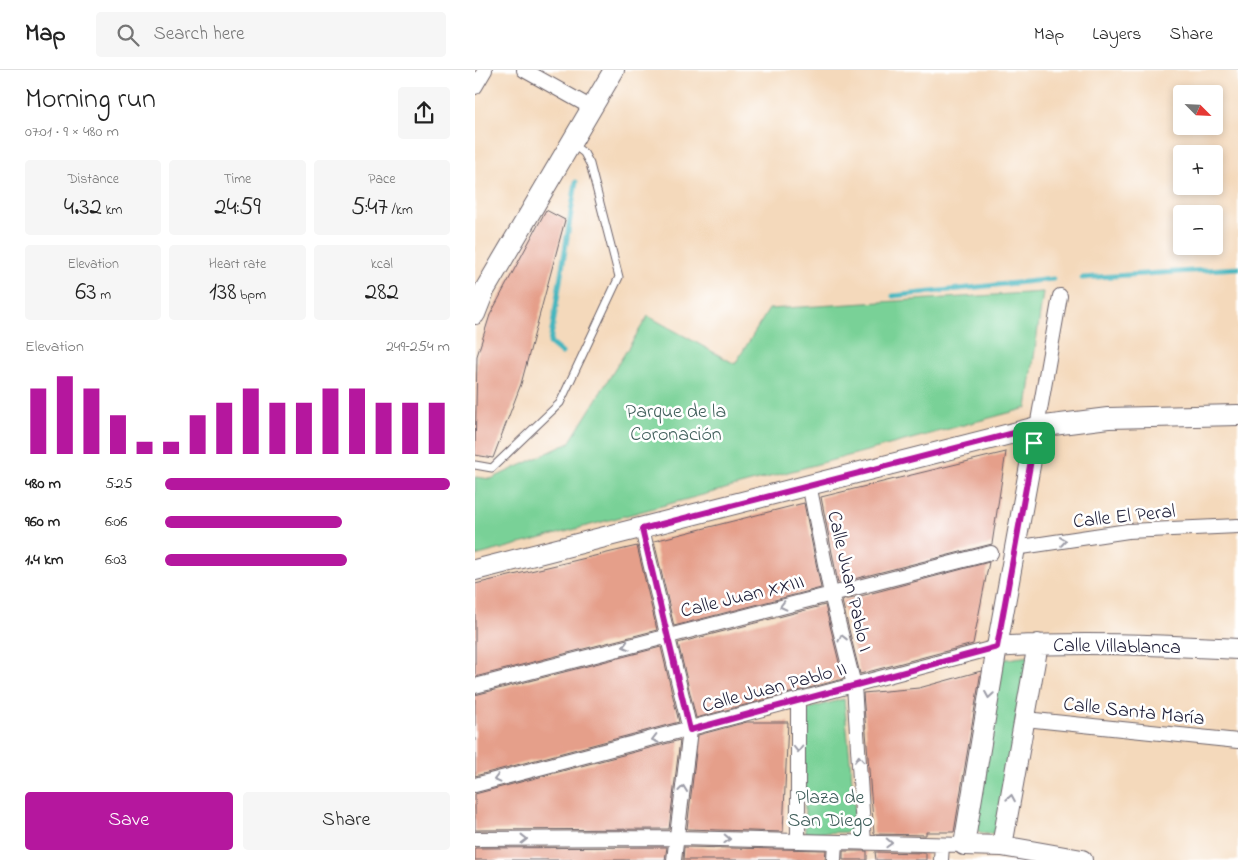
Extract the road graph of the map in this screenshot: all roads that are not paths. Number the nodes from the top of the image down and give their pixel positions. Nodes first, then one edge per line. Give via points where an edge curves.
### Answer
1 (485, 70) edge
2 (523, 70) edge
3 (614, 70) edge
4 (475, 87) edge
5 (592, 108) junction
6 (571, 143) junction
7 (480, 288) edge
8 (1060, 296) dead end
9 (475, 314) edge
10 (1238, 415) edge
11 (1037, 427) junction
12 (475, 465) edge
13 (809, 484) junction
14 (1238, 526) edge
15 (642, 529) junction
16 (1015, 548) junction
17 (991, 553) dead end
18 (475, 570) edge
19 (831, 594) junction
20 (667, 635) junction
21 (1038, 644) junction
22 (997, 647) junction
23 (1238, 649) edge
24 (854, 685) junction
25 (475, 686) edge
26 (798, 700) junction
27 (1025, 719) junction
28 (690, 730) junction
29 (1238, 741) edge
30 (475, 785) edge
31 (678, 838) junction
32 (475, 839) edge
33 (798, 841) junction
34 (835, 842) junction
35 (864, 843) junction
36 (943, 845) junction
37 (964, 846) junction
38 (1001, 853) edge
39 (674, 860) edge
40 (834, 860) edge
41 (941, 860) edge
42 (1082, 860) edge

1 - 4 street
2 - 5 street
3 - 5 street
5 - 6 street
6 - 7 street
6 - 12 lane via 584,153 590,164 619,278 559,403 492,468
7 - 9 street
8 - 11 street
10 - 11 street via 1108,418
11 - 13 street
11 - 16 street
13 - 15 street
13 - 19 street, Calle Juan Pablo I
16 -> 14 street, Calle El Peral via 1128,532
15 - 18 street
15 - 20 street
16 - 22 street
17 - 19 street, Calle Juan XXIII
19 -> 20 street, Calle Juan XXIII
24 -> 19 street, Calle Juan Pablo I
20 -> 25 street, Calle Juan XXIII
20 - 28 street
21 - 22 street, Calle Villablanca
21 - 23 street, Calle Villablanca
21 - 27 street
22 - 24 street, Calle Juan Pablo II
22 -> 37 street
24 - 26 street, Calle Juan Pablo II
35 -> 24 street
26 - 28 street, Calle Juan Pablo II
26 -> 33 street
27 - 29 street, Calle Santa María
38 -> 27 street
28 -> 30 street, Calle Juan Pablo II
31 -> 28 street
32 -> 31 street
31 -> 33 street
31 - 39 street
33 - 34 street
34 - 35 street
34 - 40 street
35 -> 36 street
36 - 37 street
36 - 41 street
37 - 38 street
38 - 42 street

